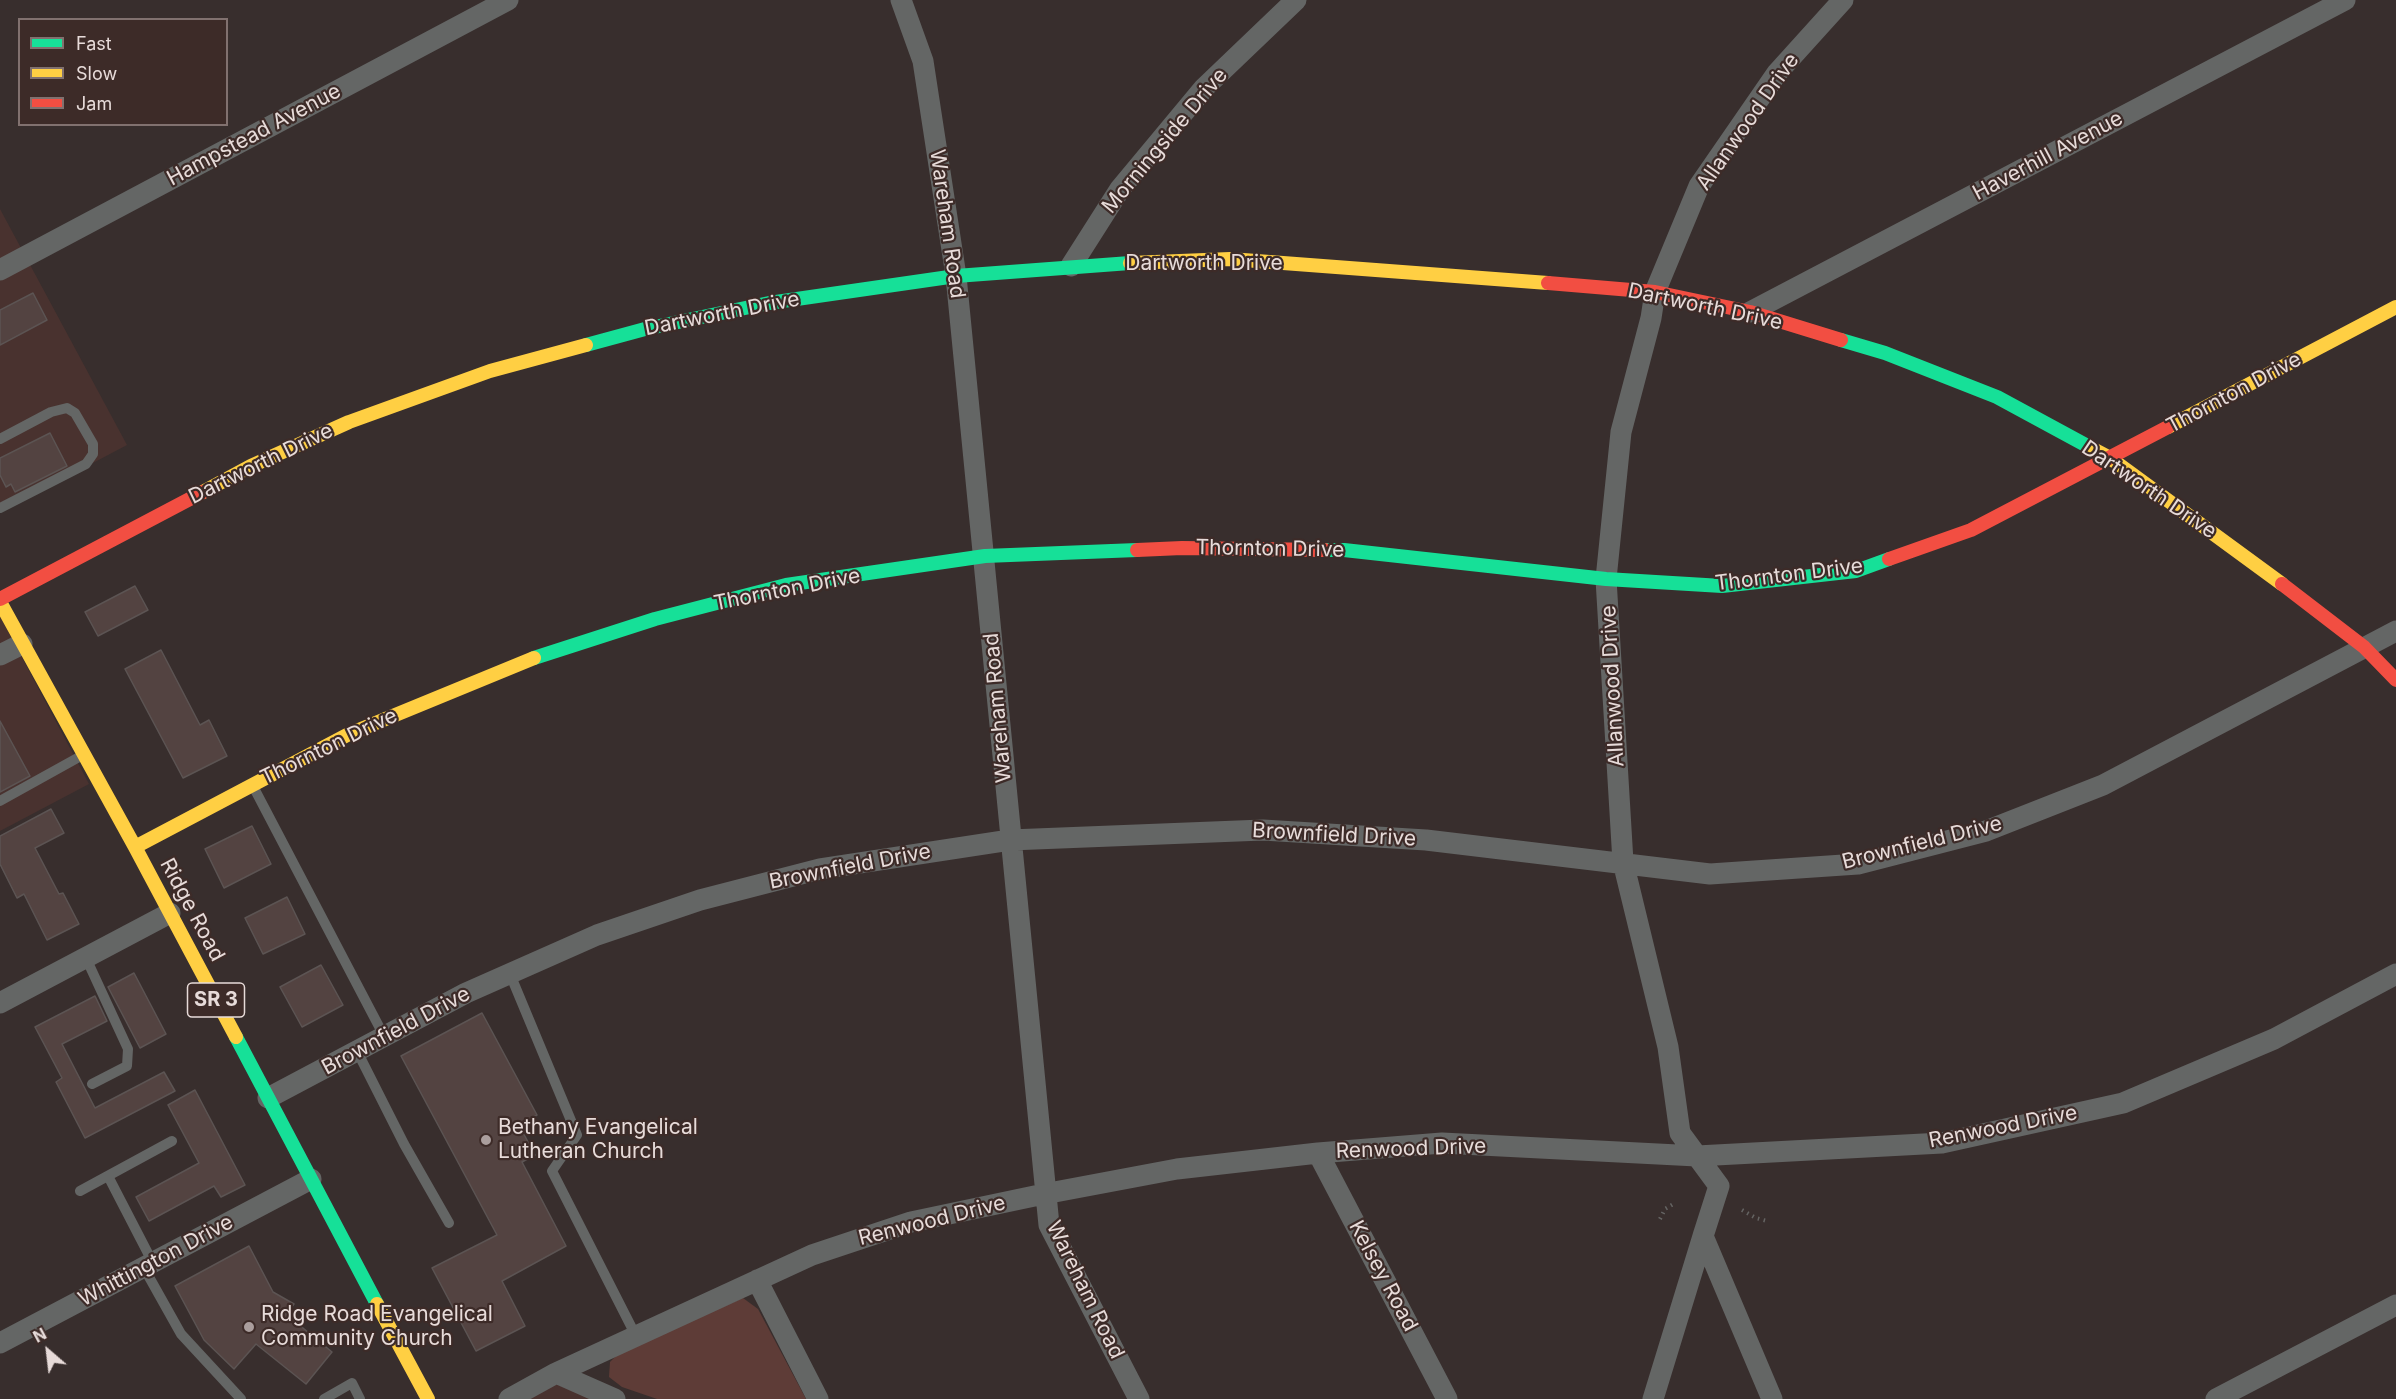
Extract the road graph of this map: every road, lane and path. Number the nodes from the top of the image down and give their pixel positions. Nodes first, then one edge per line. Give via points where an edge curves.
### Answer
1 (508, 0) edge
2 (901, 0) edge
3 (1296, 0) edge
4 (1843, 0) edge
5 (2345, 0) edge
6 (1071, 266) junction
7 (0, 270) edge
8 (956, 276) junction
9 (1655, 292) junction
10 (2396, 307) edge
11 (1750, 312) junction
12 (0, 439) edge
13 (2110, 458) junction
14 (0, 508) edge
15 (985, 556) junction
16 (1606, 579) junction
17 (0, 601) edge
18 (2396, 631) edge
19 (22, 644) junction
20 (2364, 647) junction
21 (0, 656) edge
22 (2396, 681) edge
23 (83, 754) junction
24 (28, 774) dead end
25 (40, 779) junction
26 (253, 785) junction
27 (0, 801) edge
28 (1010, 840) junction
29 (135, 847) junction
30 (1623, 862) junction
31 (170, 913) junction
32 (86, 958) junction
33 (510, 974) junction
34 (2396, 974) edge
35 (0, 1003) edge
36 (384, 1036) junction
37 (357, 1051) junction
38 (92, 1084) dead end
39 (268, 1098) junction
40 (172, 1141) dead end
41 (1318, 1153) junction
42 (1697, 1156) junction
43 (108, 1176) junction
44 (311, 1179) junction
45 (80, 1191) dead end
46 (1044, 1194) junction
47 (1675, 1203) dead end
48 (1742, 1209) dead end
49 (1660, 1219) dead end
50 (1767, 1221) dead end
51 (448, 1223) dead end
52 (1703, 1236) junction
53 (148, 1265) junction
54 (757, 1280) junction
55 (2396, 1305) edge
56 (636, 1336) junction
57 (0, 1343) edge
58 (556, 1373) junction
59 (241, 1399) edge
60 (324, 1399) edge
61 (360, 1399) edge
62 (428, 1399) edge
63 (509, 1399) edge
64 (615, 1399) edge
65 (818, 1399) edge
66 (1139, 1399) edge
67 (1447, 1399) edge
68 (1653, 1399) edge
69 (1772, 1399) edge
70 (2216, 1399) edge

1 - 7 street, Hampstead Avenue
2 - 8 street, Wareham Road via 923,61
3 - 6 street, Morningside Drive via 1204,88 1120,189
4 - 9 street, Allanwood Drive via 1777,73 1699,186
5 - 11 street, Haverhill Avenue
6 - 8 street, Dartworth Drive
6 - 9 street, Dartworth Drive via 1230,259
8 - 15 street, Wareham Road
8 - 17 street, Dartworth Drive via 769,303 645,328 490,371 349,422 251,466
9 - 11 street, Dartworth Drive
9 - 16 street, Allanwood Drive via 1621,432
10 - 13 street, Thornton Drive
11 - 13 street, Dartworth Drive via 1885,353 1987,393
12 - 14 lane via 51,412 67,408 75,413 93,444 93,454 86,464
13 - 16 street, Thornton Drive via 1971,530 1856,571 1722,586
13 - 20 street, Dartworth Drive
15 - 16 street, Thornton Drive via 1182,548 1344,550
15 - 26 street, Thornton Drive via 786,585 655,619 517,664 349,734
15 - 28 street, Wareham Road
16 - 30 street, Allanwood Drive
17 - 19 street, Ridge Road / SR 3
18 - 20 street, Brownfield Drive
19 - 21 street
19 - 23 street, Ridge Road / SR 3
20 - 22 street, Dartworth Drive
20 - 30 street, Brownfield Drive via 2103,785 1986,831 1858,864 1710,874
23 - 25 lane
23 - 29 street, Ridge Road / SR 3
24 - 25 lane
25 - 27 lane
26 - 29 street, Thornton Drive
26 - 36 lane
28 - 30 street, Brownfield Drive via 1263,830 1426,840
28 - 33 street, Brownfield Drive via 820,869 700,900 597,935
28 - 46 street, Wareham Road
29 - 31 street, Ridge Road / SR 3
30 - 42 street, Allanwood Drive via 1668,1047 1680,1133
31 - 32 street
31 - 39 street, Ridge Road / SR 3
32 - 35 street
32 - 38 lane via 128,1049 127,1066
33 - 36 street, Brownfield Drive
33 - 56 lane via 577,1135 552,1171
34 - 42 street, Renwood Drive via 2274,1039 2123,1103 1942,1143
36 - 37 street, Brownfield Drive
37 - 39 street, Brownfield Drive
37 - 51 lane
39 - 44 street, Ridge Road / SR 3
40 - 43 lane
41 - 42 street, Renwood Drive via 1442,1143
41 - 46 street, Renwood Drive via 1178,1169
41 - 67 street, Kelsey Road
42 - 52 street, Allanwood Drive via 1719,1186
43 - 45 lane
43 - 53 lane
44 - 53 street, Whittington Drive
44 - 62 street, Ridge Road / SR 3
46 - 54 street, Renwood Drive via 911,1222 812,1255
46 - 66 street, Wareham Road via 1049,1225
47 - 49 path via 1665,1209
48 - 50 path
52 - 68 street
52 - 69 street
53 - 57 street, Whittington Drive
53 - 59 lane via 181,1334
54 - 56 street, Renwood Drive
54 - 65 street
55 - 70 street
56 - 58 street, Renwood Drive
58 - 63 street, Renwood Drive
58 - 64 street
60 - 61 lane via 352,1383

